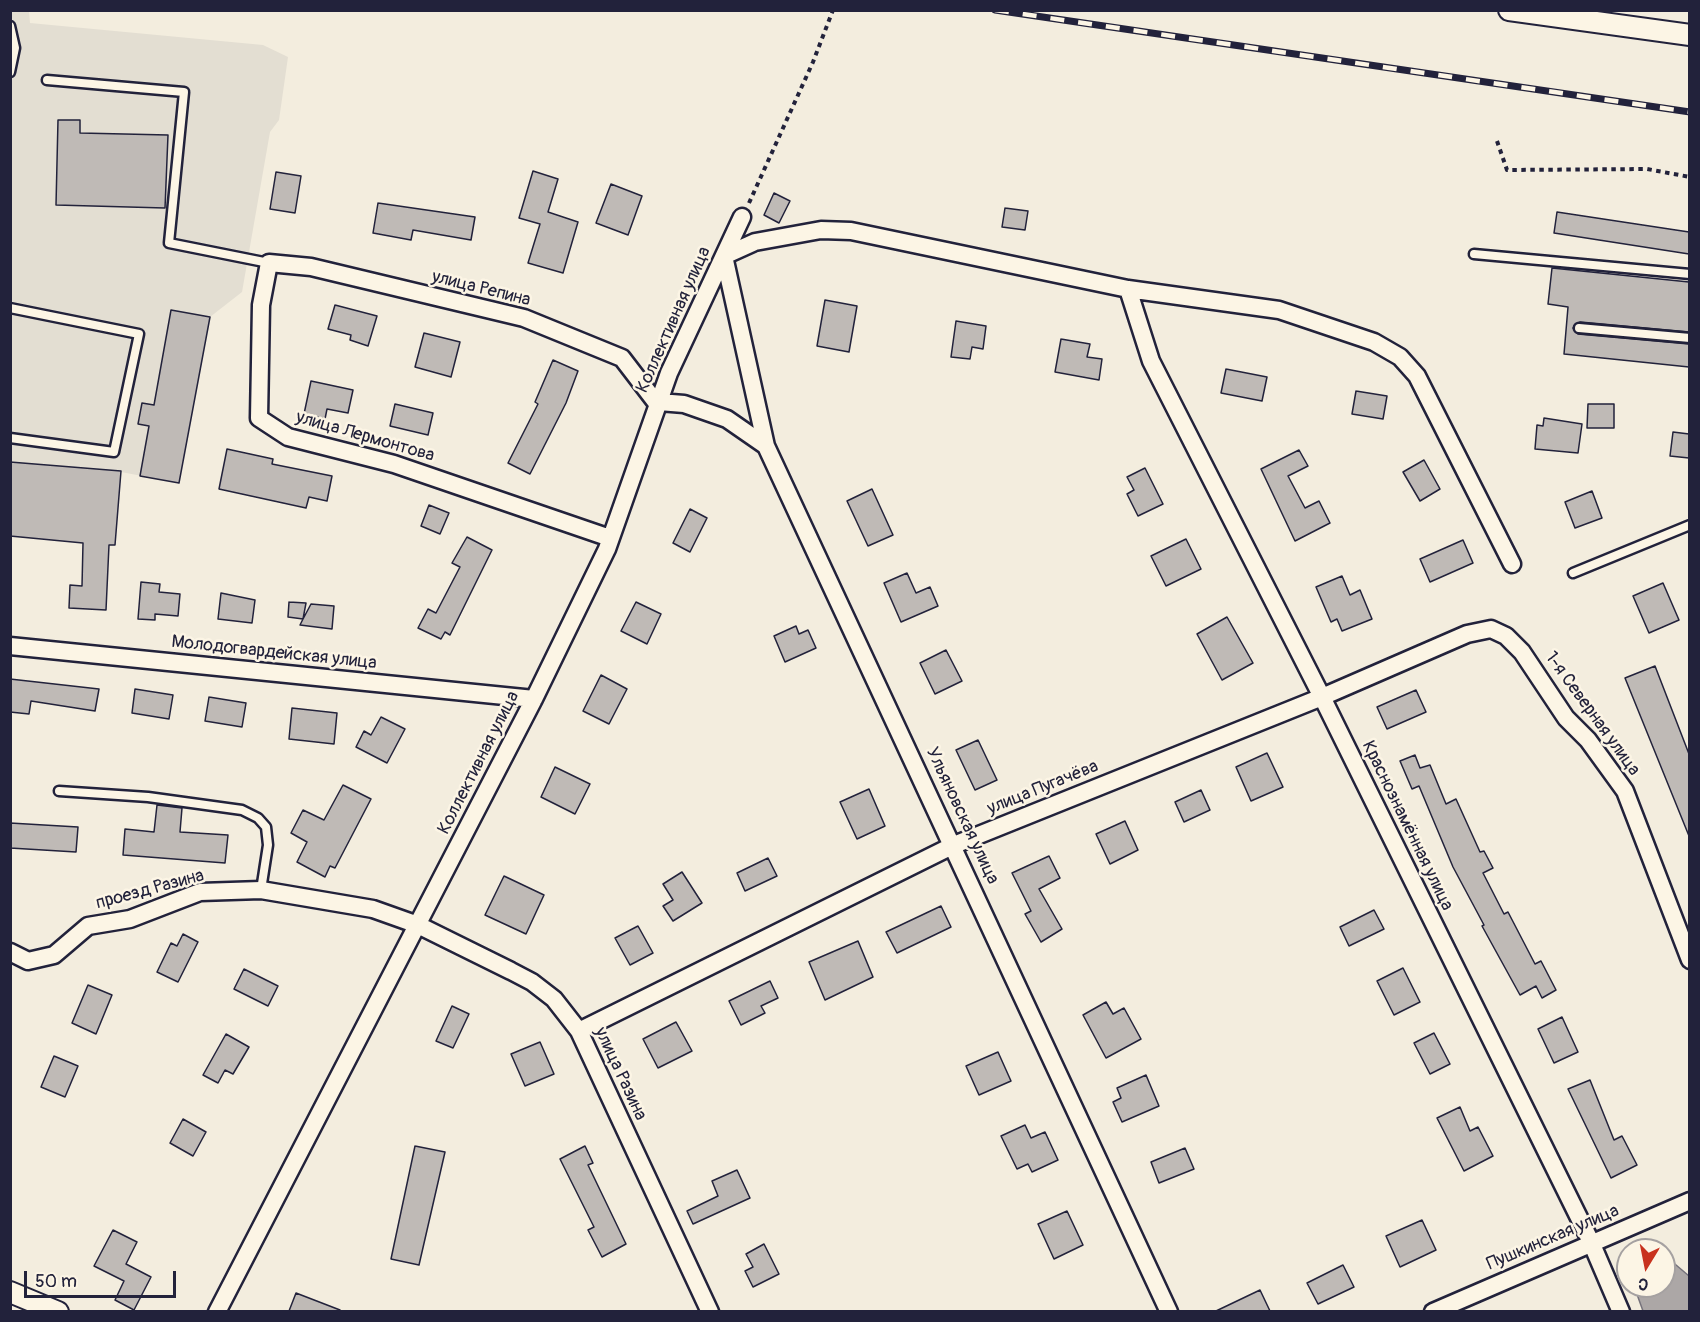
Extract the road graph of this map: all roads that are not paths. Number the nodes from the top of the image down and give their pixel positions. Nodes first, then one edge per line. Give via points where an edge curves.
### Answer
1 (1509, 10) edge
2 (1559, 14) edge
3 (10, 26) edge
4 (1689, 35) edge
5 (10, 72) edge
6 (46, 80) dead end
7 (742, 217) road end
8 (1474, 255) dead end
9 (724, 256) junction
10 (268, 263) junction
11 (1689, 274) edge
12 (1128, 289) junction
13 (10, 308) edge
14 (1579, 328) dead end
15 (1689, 338) edge
16 (658, 403) junction
17 (10, 438) edge
18 (765, 446) junction
19 (1689, 525) edge
20 (610, 538) junction
21 (1512, 564) dead end
22 (1573, 573) dead end
23 (1467, 634) joint
24 (10, 646) edge
25 (1322, 697) junction
26 (534, 699) junction
27 (59, 791) dead end
28 (954, 845) junction
29 (261, 890) junction
30 (418, 925) junction
31 (10, 952) edge
32 (1689, 960) edge
33 (579, 1031) junction
34 (1689, 1201) edge
35 (1591, 1242) junction
36 (10, 1293) edge
37 (58, 1311) edge
38 (216, 1311) edge
39 (710, 1311) edge
40 (1169, 1311) edge
41 (1433, 1311) edge
42 (1621, 1311) edge

1 - 2 street
2 - 4 street
3 - 5 lane via 15,48
6 - 10 lane via 184,92 169,243
7 - 9 street, Коллективная улица
8 - 11 lane
9 - 12 street via 755,242 821,230 851,231
9 - 16 street, Коллективная улица
9 - 18 street
10 - 16 street, улица Репина via 310,267 524,318 622,358
10 - 20 street, улица Лермонтова via 261,305 259,418 288,437 394,464
12 - 21 street via 1279,310 1374,342 1400,357 1417,376
12 - 25 street, Краснознамённая улица via 1151,361
13 - 17 lane via 139,334 114,452
14 - 15 lane
16 - 18 street, Ульяновская улица via 684,404 727,419
16 - 20 street, Коллективная улица
18 - 28 street, Ульяновская улица
19 - 22 lane
20 - 26 street, Коллективная улица
23 - 25 street, улица Пугачёва
23 - 32 street, 1-я Северная улица via 1491,629 1514,644 1625,792
24 - 26 street, Молодогвардейская улица
25 - 28 street, улица Пугачёва
25 - 35 street, Краснознамённая улица
26 - 30 street, Коллективная улица
27 - 29 lane via 148,797 242,810 267,827
28 - 33 street, улица Пугачёва
28 - 40 street, Ульяновская улица
29 - 30 street, проезд Разина via 373,909
29 - 31 street, проезд Разина via 200,892 130,919 88,927 54,955 28,961
30 - 33 street, улица Разина via 532,982 554,999
30 - 38 street, Коллективная улица
33 - 39 street, улица Разина
34 - 35 street, Пушкинская улица
35 - 41 street, Пушкинская улица
35 - 42 street, Краснознамённая улица
36 - 37 street

